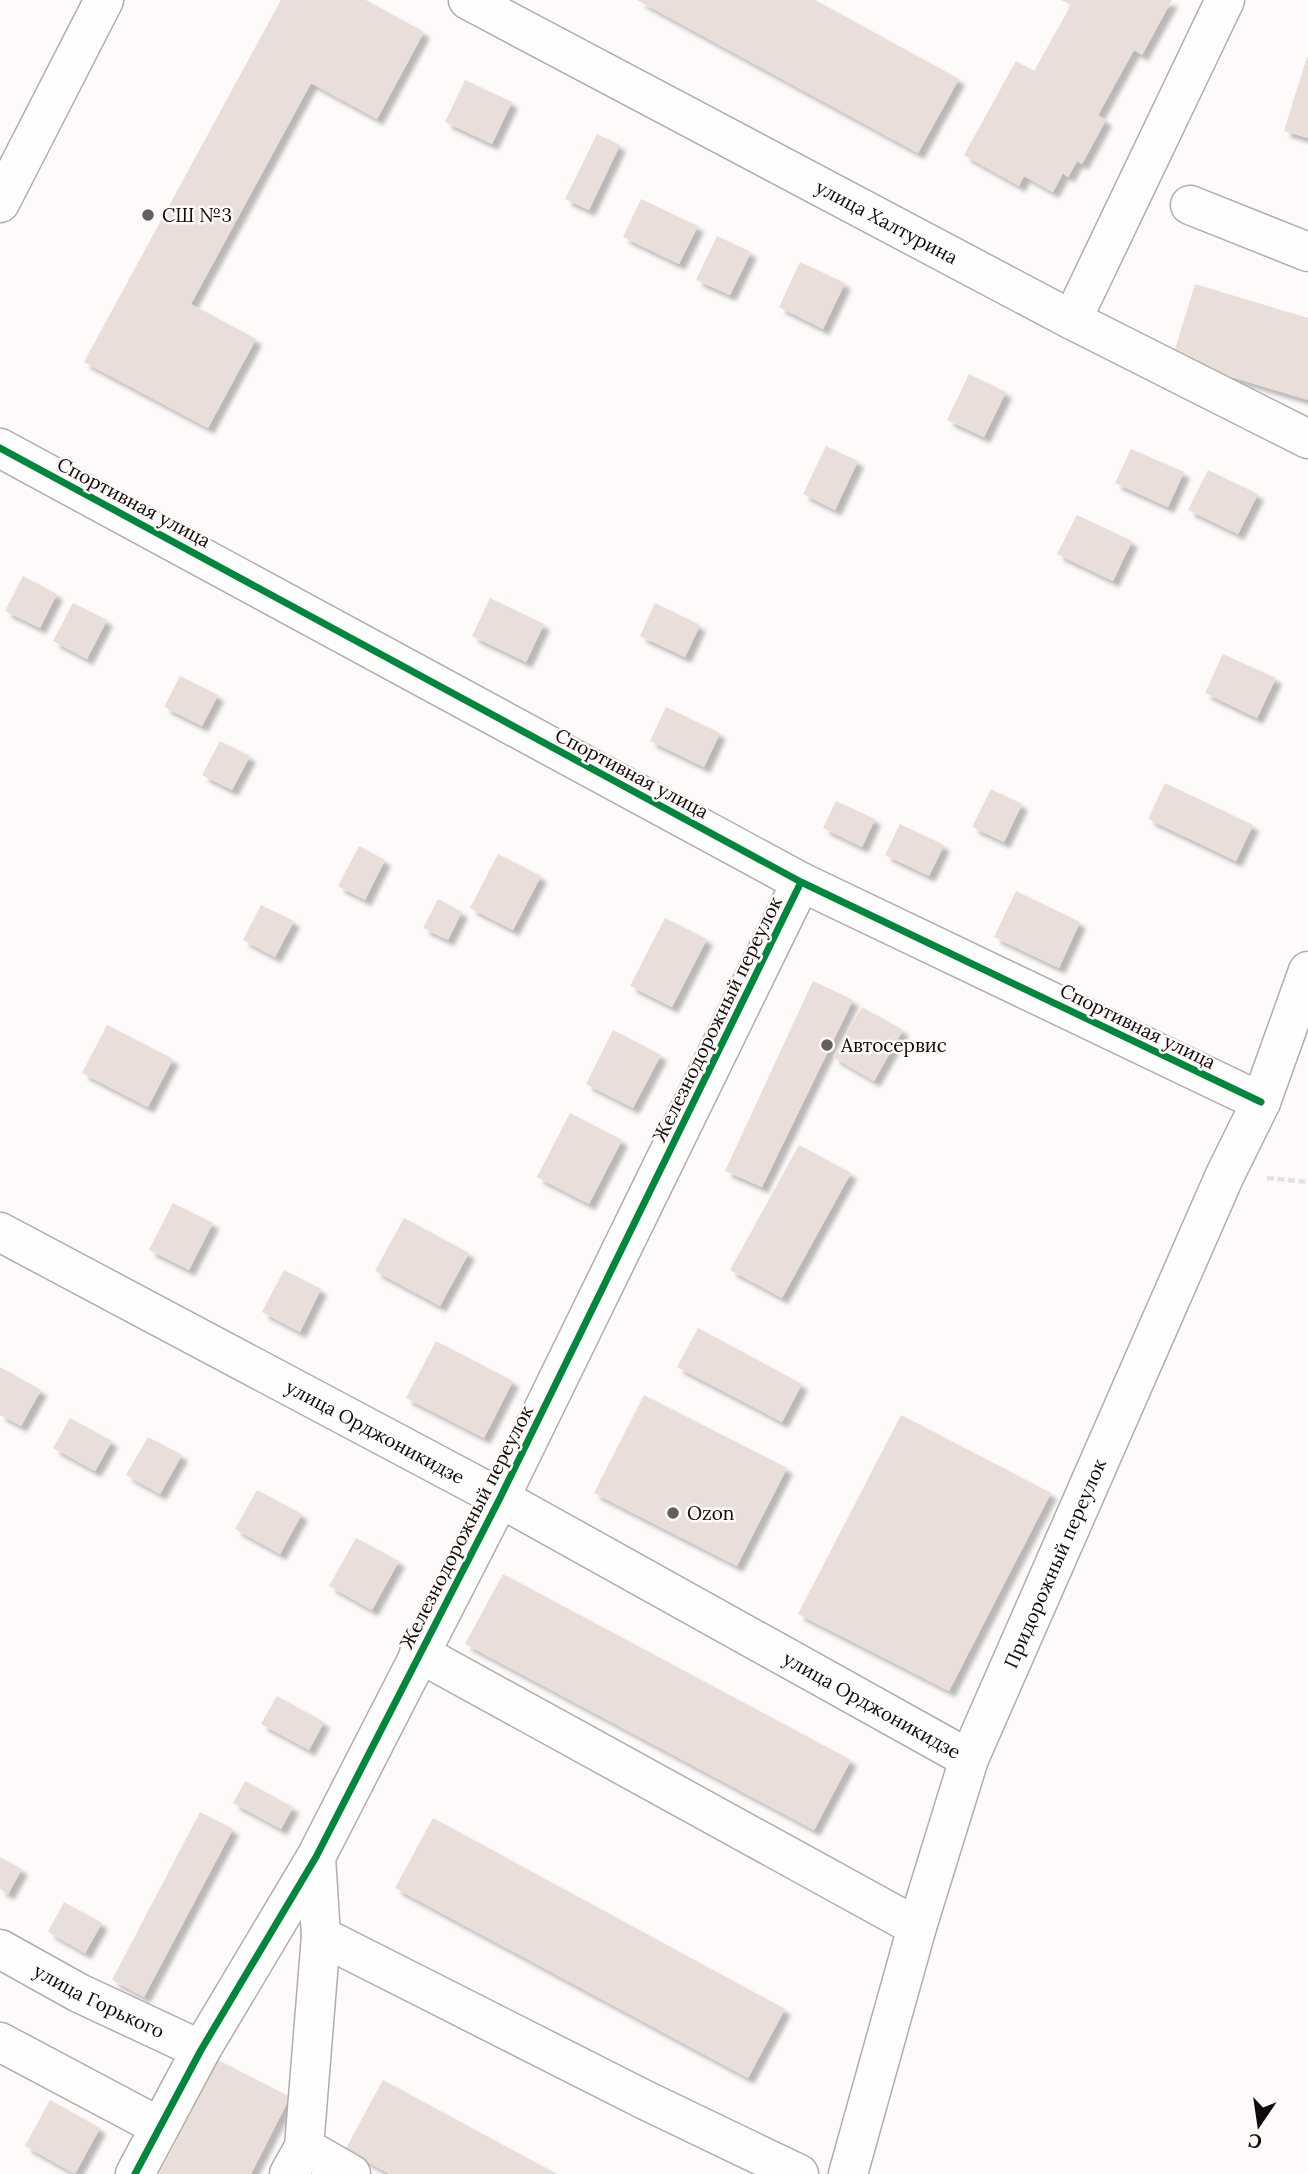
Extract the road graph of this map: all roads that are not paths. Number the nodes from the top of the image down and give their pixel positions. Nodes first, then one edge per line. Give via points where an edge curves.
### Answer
1 (104, 0) edge
2 (468, 0) edge
3 (1224, 0) edge
4 (0, 204) edge
5 (1190, 205) dead end
6 (1308, 252) edge
7 (1072, 320) junction
8 (1308, 439) edge
9 (0, 448) edge
10 (801, 882) junction
11 (1308, 971) edge
12 (1261, 1102) junction
13 (0, 1232) edge
14 (500, 1497) junction
15 (419, 1653) junction
16 (969, 1759) junction
17 (316, 1857) junction
18 (917, 1927) junction
19 (321, 1936) junction
20 (0, 1949) edge
21 (0, 2042) edge
22 (201, 2050) junction
23 (160, 2127) junction
24 (297, 2161) edge
25 (135, 2174) edge
26 (352, 2174) edge
27 (799, 2174) edge
28 (848, 2174) edge

1 - 4 street
2 - 7 street, улица Халтурина
3 - 7 street
5 - 6 street
7 - 8 street, улица Халтурина
9 - 10 street, Спортивная улица
10 - 12 street, Спортивная улица
10 - 14 street, Железнодорожный переулок
11 - 12 street, Придорожный переулок
12 - 16 street, Придорожный переулок
13 - 14 street, улица Орджоникидзе
14 - 15 street, Железнодорожный переулок
14 - 16 street, улица Орджоникидзе
15 - 17 street, Железнодорожный переулок
15 - 18 street
16 - 18 street, Придорожный переулок
17 - 19 street
17 - 22 street, Железнодорожный переулок
18 - 28 street, Придорожный переулок
19 - 24 street
19 - 27 street
20 - 22 street, улица Горького via 79,1993
21 - 23 street
22 - 23 street, Железнодорожный переулок
23 - 25 street, Железнодорожный переулок
24 - 26 street

